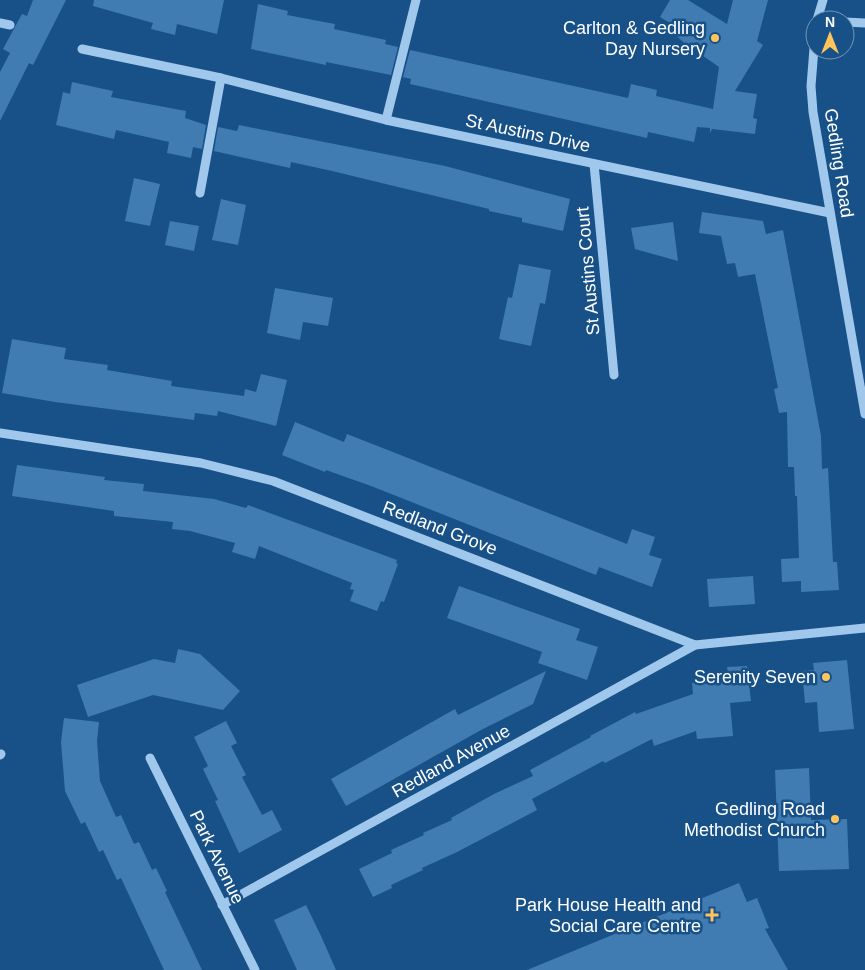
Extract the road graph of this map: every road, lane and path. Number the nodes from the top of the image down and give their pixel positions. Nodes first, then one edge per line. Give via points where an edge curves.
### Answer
1 (416, 0) edge
2 (0, 23) edge
3 (10, 25) dead end
4 (82, 48) dead end
5 (813, 60) edge
6 (221, 78) junction
7 (386, 120) junction
8 (594, 164) junction
9 (200, 193) dead end
10 (830, 213) junction
11 (614, 375) dead end
12 (865, 414) edge
13 (0, 433) edge
14 (865, 628) edge
15 (696, 645) junction
16 (150, 758) dead end
17 (222, 906) junction
18 (255, 970) edge

1 - 7 street
2 - 3 street
4 - 6 street, St Austins Drive
5 - 10 street, Gedling Road via 813,112
6 - 7 street, St Austins Drive
6 - 9 street
7 - 8 street, St Austins Drive
8 - 10 street, St Austins Drive
8 - 11 street, St Austins Court
10 - 12 street, Gedling Road
13 - 15 street, Redland Grove via 200,463 273,481
14 - 15 street, Redland Grove
15 - 17 street, Redland Avenue
16 - 17 street, Park Avenue
17 - 18 street, Park Avenue

